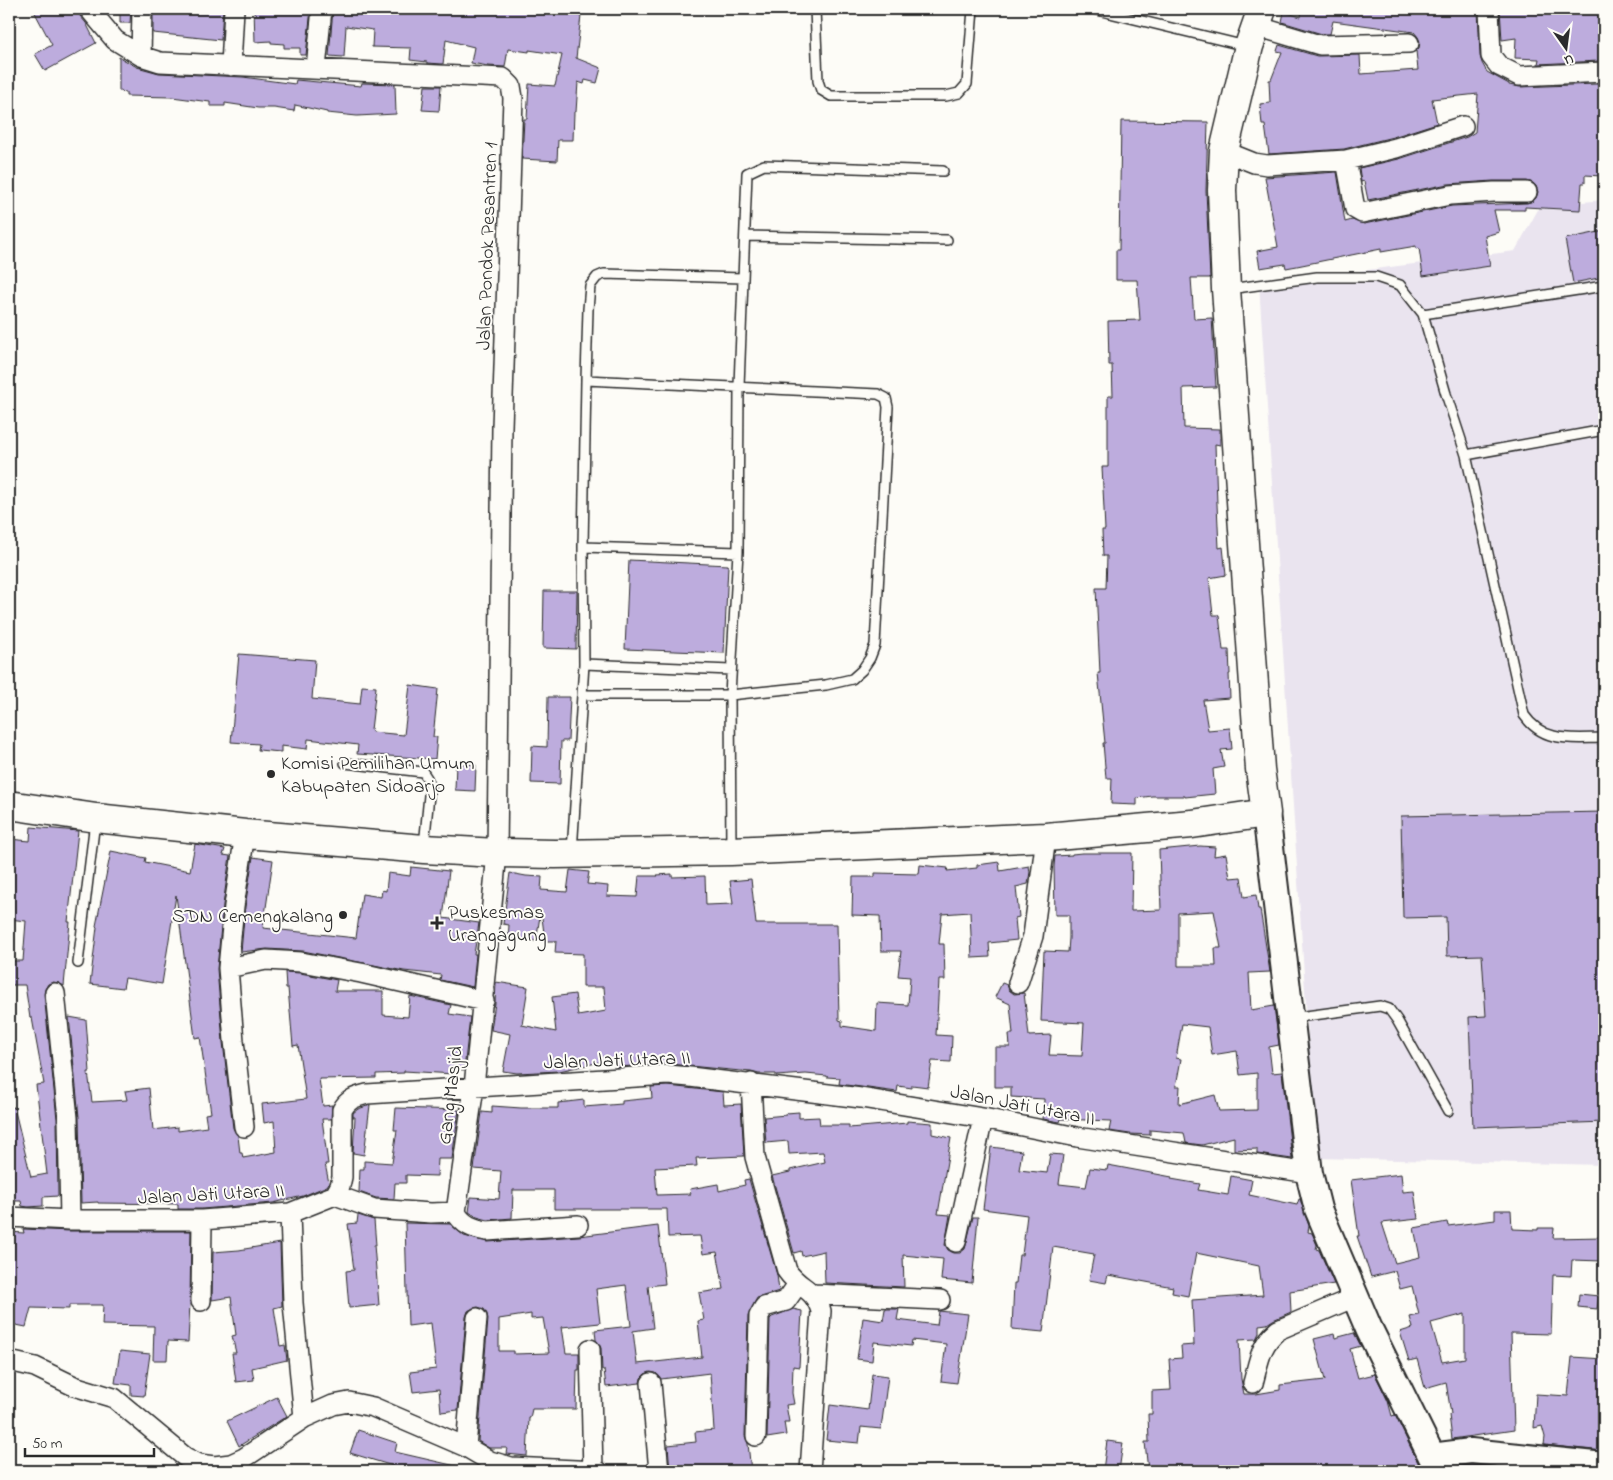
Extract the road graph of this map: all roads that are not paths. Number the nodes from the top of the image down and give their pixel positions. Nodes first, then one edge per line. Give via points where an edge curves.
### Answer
1 (89, 9) edge
2 (142, 9) edge
3 (234, 9) edge
4 (322, 9) edge
5 (815, 9) edge
6 (973, 9) edge
7 (1093, 9) edge
8 (1489, 9) edge
9 (1256, 27) edge
10 (1409, 43) dead end
11 (141, 56) junction
12 (231, 66) junction
13 (316, 68) junction
14 (1604, 72) edge
15 (1463, 126) dead end
16 (1224, 151) junction
17 (1346, 160) junction
18 (943, 171) dead end
19 (1527, 192) dead end
20 (745, 236) junction
21 (947, 240) dead end
22 (743, 278) junction
23 (1604, 286) edge
24 (1226, 289) junction
25 (1423, 314) junction
26 (586, 380) junction
27 (740, 386) junction
28 (1604, 430) edge
29 (1466, 455) junction
30 (583, 547) junction
31 (738, 552) junction
32 (584, 664) junction
33 (731, 670) junction
34 (582, 694) junction
35 (730, 695) junction
36 (1604, 738) edge
37 (345, 763) dead end
38 (9, 805) edge
39 (1266, 813) junction
40 (96, 818) junction
41 (245, 834) junction
42 (1046, 837) junction
43 (731, 838) junction
44 (424, 849) junction
45 (497, 853) junction
46 (572, 854) junction
47 (78, 963) dead end
48 (228, 968) junction
49 (1018, 983) dead end
50 (55, 993) dead end
51 (484, 1000) junction
52 (1290, 1018) junction
53 (751, 1083) junction
54 (474, 1087) junction
55 (1448, 1111) dead end
56 (984, 1118) junction
57 (244, 1127) dead end
58 (1309, 1173) junction
59 (335, 1195) junction
60 (456, 1212) junction
61 (290, 1213) junction
62 (9, 1217) edge
63 (70, 1220) junction
64 (202, 1220) junction
65 (578, 1225) dead end
66 (956, 1242) dead end
67 (806, 1289) junction
68 (1355, 1297) junction
69 (940, 1300) dead end
70 (201, 1301) dead end
71 (477, 1318) dead end
72 (590, 1349) dead end
73 (9, 1361) edge
74 (1253, 1382) dead end
75 (651, 1383) dead end
76 (304, 1418) junction
77 (756, 1436) dead end
78 (466, 1447) junction
79 (1435, 1464) edge
80 (1604, 1465) edge
81 (1566, 1466) edge
82 (593, 1471) edge
83 (598, 1471) edge
84 (659, 1471) edge
85 (810, 1471) edge

1 - 11 street, Jalan Pondok Pesantren 1 via 115,40
2 - 11 street
3 - 12 street
4 - 13 street
5 - 6 lane via 821,90 831,96 946,96 959,93 967,84
7 - 9 lane
8 - 14 street via 1491,56 1498,66 1518,76
9 - 10 street via 1320,45
9 - 16 main road
11 - 12 street, Jalan Pondok Pesantren 1 via 160,62
12 - 13 street, Jalan Pondok Pesantren 1
13 - 45 street, Jalan Pondok Pesantren 1 via 503,78 510,86 513,98 502,437
15 - 17 street
16 - 17 street via 1267,165
16 - 24 main road via 1222,190
17 - 19 street via 1355,209 1362,213 1450,194
18 - 20 lane via 764,165 747,173
20 - 21 lane
20 - 22 lane
22 - 26 lane via 604,274 597,277 590,286
22 - 27 lane
23 - 25 lane
24 - 25 lane via 1317,276 1376,277 1400,286
24 - 39 main road via 1260,769
25 - 29 lane
26 - 27 lane
26 - 30 lane
27 - 31 lane
27 - 35 lane via 878,394 886,398 888,407 875,645 870,658 852,678 826,685
28 - 29 lane
29 - 36 lane via 1524,715 1532,726 1547,735
30 - 31 lane
30 - 32 lane
31 - 33 lane
32 - 33 lane
32 - 34 lane
33 - 35 lane
34 - 35 lane
34 - 46 lane
35 - 43 lane
37 - 44 lane via 423,772 430,785
38 - 40 main road
39 - 42 main road via 1192,824
39 - 52 main road
40 - 41 main road
40 - 47 lane
41 - 44 main road
41 - 48 street
42 - 43 main road
42 - 49 street via 1033,936
43 - 46 main road
44 - 45 main road
45 - 46 main road
45 - 51 street, Gang Masjid
48 - 51 street via 266,960 301,962
48 - 57 street
50 - 63 street via 68,1118
51 - 54 street, Gang Masjid
52 - 55 lane via 1386,1007 1397,1020
52 - 58 main road
53 - 54 street, Jalan Jati Utara II via 668,1075
53 - 56 street, Jalan Jati Utara II
53 - 67 street via 756,1157 787,1271
54 - 59 street, Jalan Jati Utara II via 367,1094 347,1102 342,1110 342,1178
54 - 60 street, Gang Masjid
56 - 58 street, Jalan Jati Utara II via 1077,1138
56 - 66 street
58 - 68 main road via 1318,1209
59 - 60 street via 374,1208
59 - 61 street, Jalan Jati Utara II
60 - 65 street via 468,1226 487,1232
61 - 64 street, Jalan Jati Utara II
61 - 76 street via 293,1303
62 - 63 street, Jalan Jati Utara II
63 - 64 street, Jalan Jati Utara II
64 - 70 street
67 - 69 street
67 - 77 street via 786,1301 764,1307 758,1316
67 - 85 street via 818,1301 821,1311
68 - 74 street via 1278,1330 1263,1347
68 - 79 main road
71 - 78 street
72 - 82 street
73 - 76 street via 35,1367 74,1386 114,1398 185,1457 199,1464 222,1465 237,1461
75 - 84 street
76 - 78 street via 333,1405 360,1403
78 - 82 street via 490,1461 511,1467
79 - 81 street via 1471,1451
80 - 81 street
82 - 83 street

